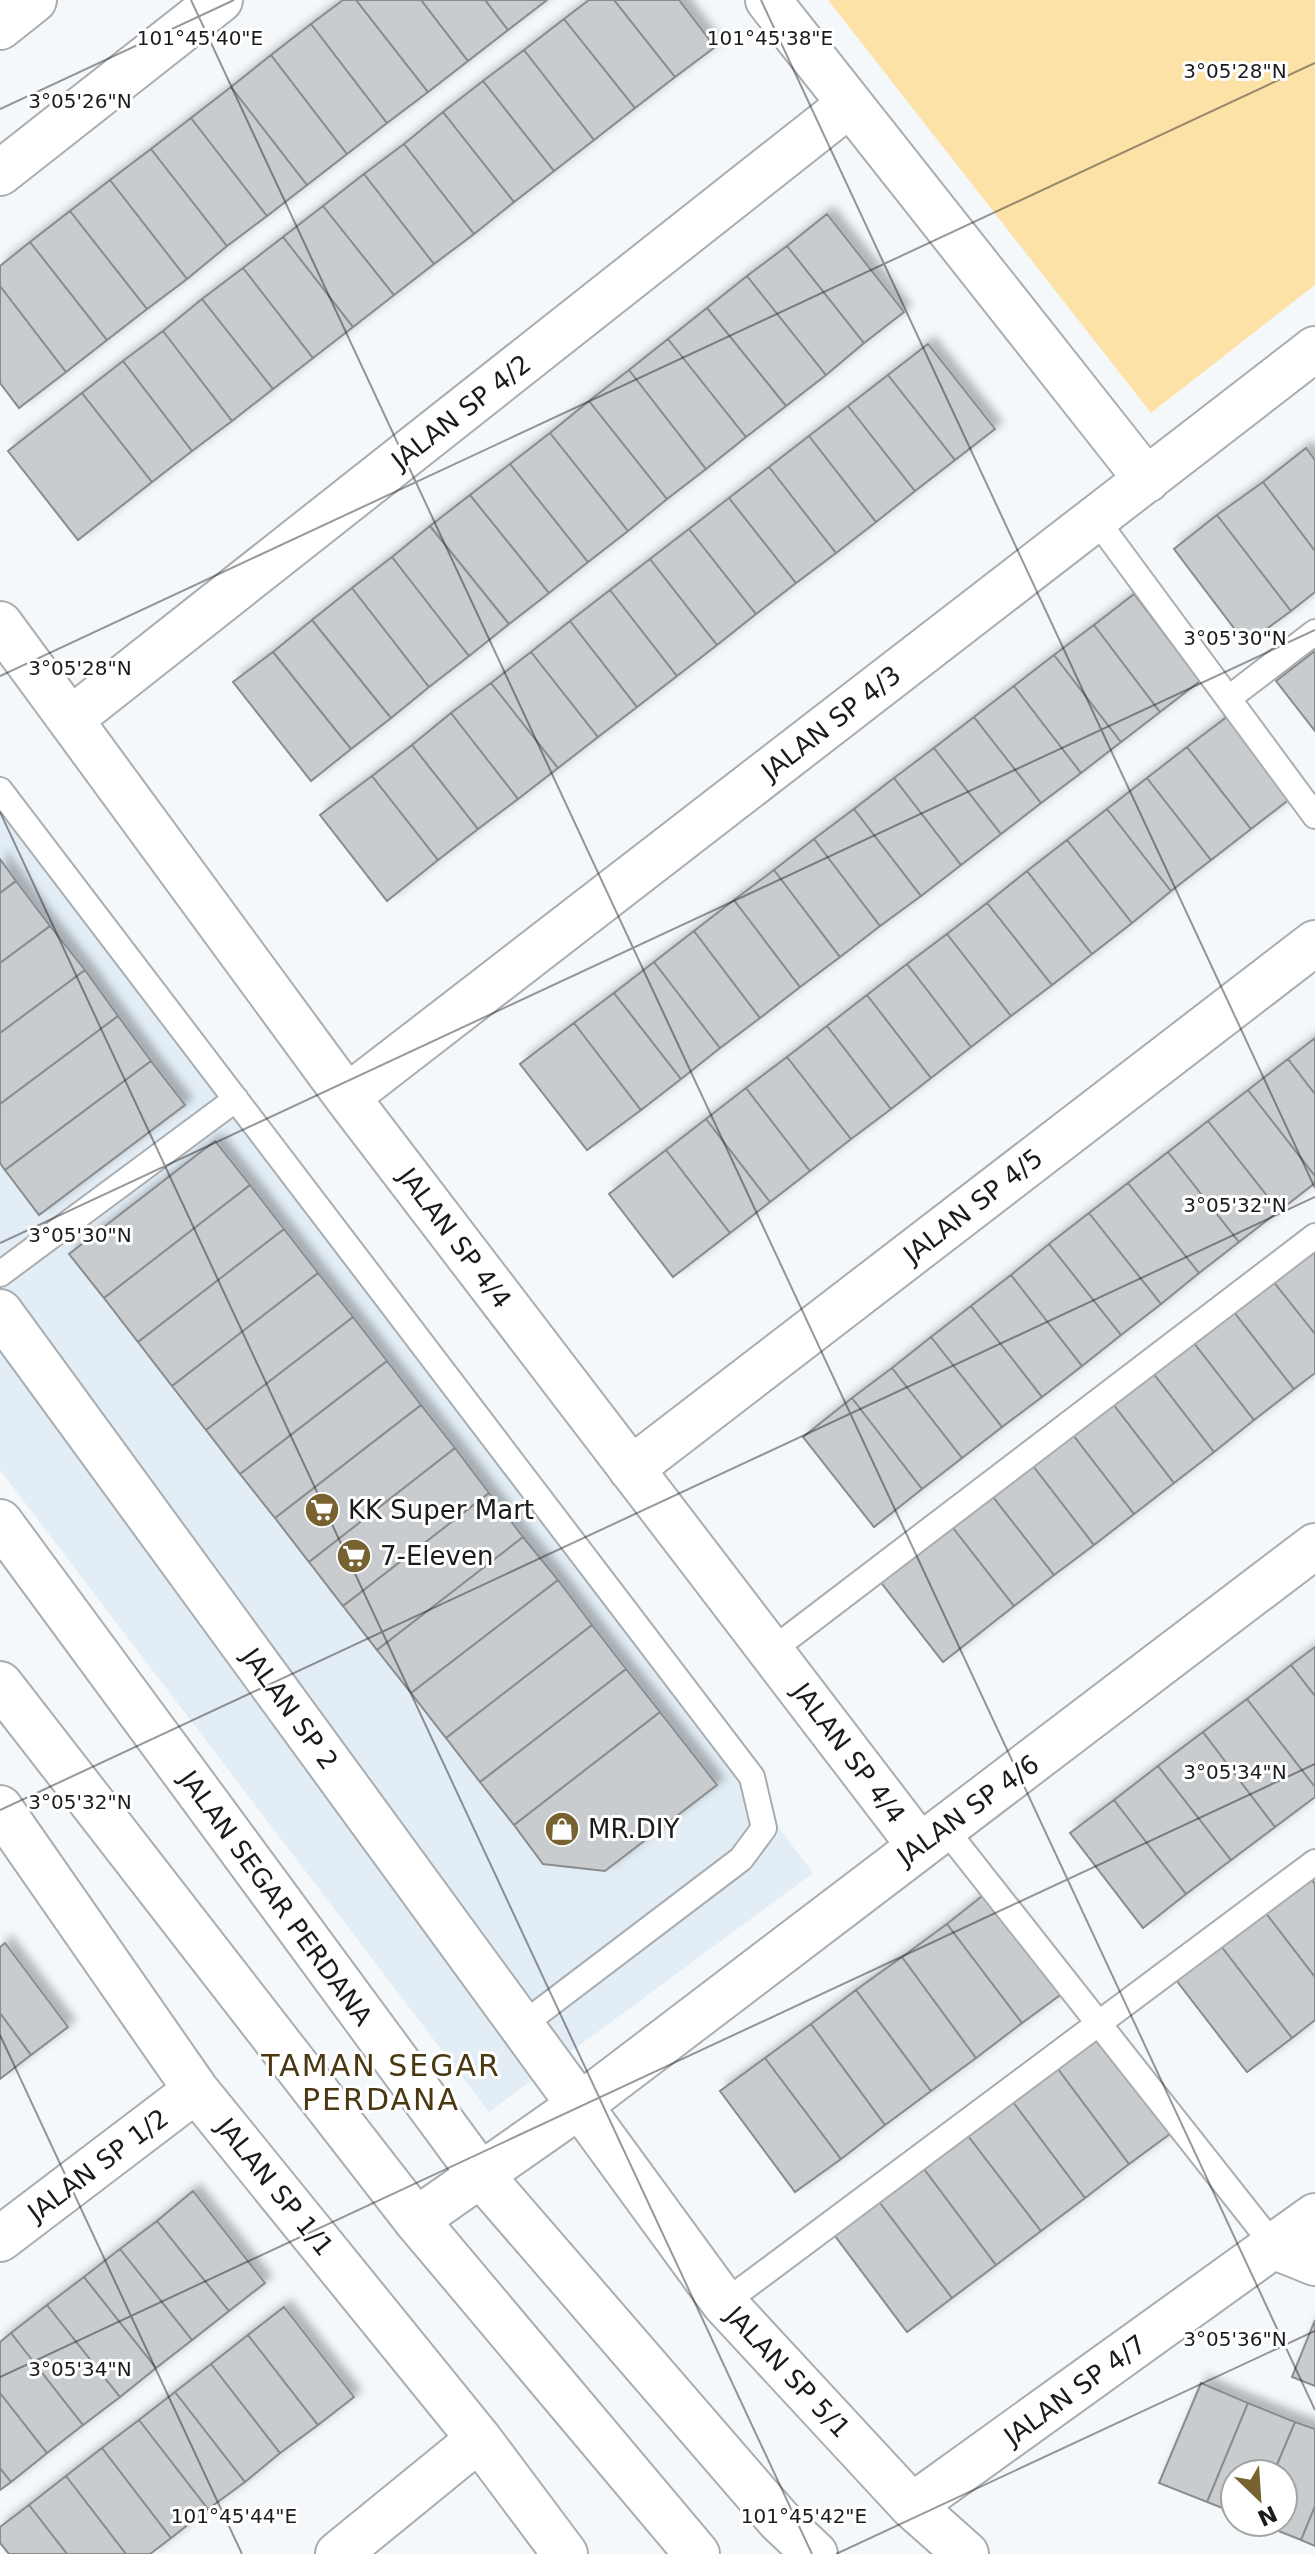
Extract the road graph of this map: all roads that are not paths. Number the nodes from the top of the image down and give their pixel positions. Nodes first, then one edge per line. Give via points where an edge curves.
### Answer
1 (34, 0) edge
2 (220, 0) edge
3 (768, 0) edge
4 (0, 27) edge
5 (850, 104) junction
6 (0, 173) edge
7 (1315, 349) edge
8 (1147, 480) junction
9 (1095, 518) junction
10 (0, 624) edge
11 (1315, 632) edge
12 (1229, 698) junction
13 (71, 719) junction
14 (0, 790) edge
15 (1315, 816) edge
16 (1315, 943) edge
17 (347, 1097) junction
18 (236, 1099) junction
19 (1315, 1236) edge
20 (0, 1274) edge
21 (0, 1312) edge
22 (631, 1469) junction
23 (0, 1522) edge
24 (1315, 1546) edge
25 (771, 1651) junction
26 (0, 1684) edge
27 (0, 1808) edge
28 (933, 1838) junction
29 (1315, 1862) edge
30 (1100, 2024) junction
31 (521, 2026) junction
32 (196, 2090) junction
33 (579, 2106) junction
34 (480, 2174) junction
35 (1315, 2216) edge
36 (416, 2220) junction
37 (0, 2239) edge
38 (1275, 2247) junction
39 (1315, 2263) edge
40 (724, 2303) junction
41 (479, 2439) junction
42 (912, 2506) junction
43 (338, 2554) edge
44 (565, 2554) edge
45 (697, 2554) edge
46 (815, 2554) edge
47 (966, 2554) edge

1 - 4 street
2 - 6 street
3 - 5 street
5 - 8 street
5 - 13 street, JALAN SP 4/2
7 - 8 street, JALAN SP 4/3
8 - 9 street, JALAN SP 4/3
9 - 12 lane
9 - 17 street, JALAN SP 4/3
10 - 13 street, JALAN SP 4/4
11 - 12 lane
12 - 15 lane
13 - 17 street, JALAN SP 4/4
14 - 18 lane
16 - 22 street, JALAN SP 4/5
17 - 22 street, JALAN SP 4/4
18 - 20 lane
18 - 31 lane via 752,1777 764,1828 741,1859
19 - 25 lane
21 - 31 street, JALAN SP 2
22 - 25 street, JALAN SP 4/4
23 - 34 street, JALAN SEGAR PERDANA
24 - 28 street, JALAN SP 4/6
25 - 28 street, JALAN SP 4/4
26 - 36 street
27 - 32 street, JALAN SP 1/1
28 - 30 lane
28 - 33 street, JALAN SP 4/6
29 - 30 lane
30 - 38 lane
30 - 40 lane
31 - 33 street, JALAN SP 2
32 - 37 street, JALAN SP 1/2
32 - 41 street, JALAN SP 1/1
33 - 34 street, JALAN SP 4/6
33 - 40 street, JALAN SP 5/1
34 - 36 street, JALAN SP 4/6
34 - 46 street, JALAN SEGAR PERDANA via 780,2521
35 - 38 street, JALAN SP 4/7
36 - 45 street
38 - 39 street
38 - 42 street, JALAN SP 4/7
40 - 42 street, JALAN SP 5/1
41 - 43 street
41 - 44 street, JALAN SP 1/1
42 - 47 street, JALAN SP 5/1

